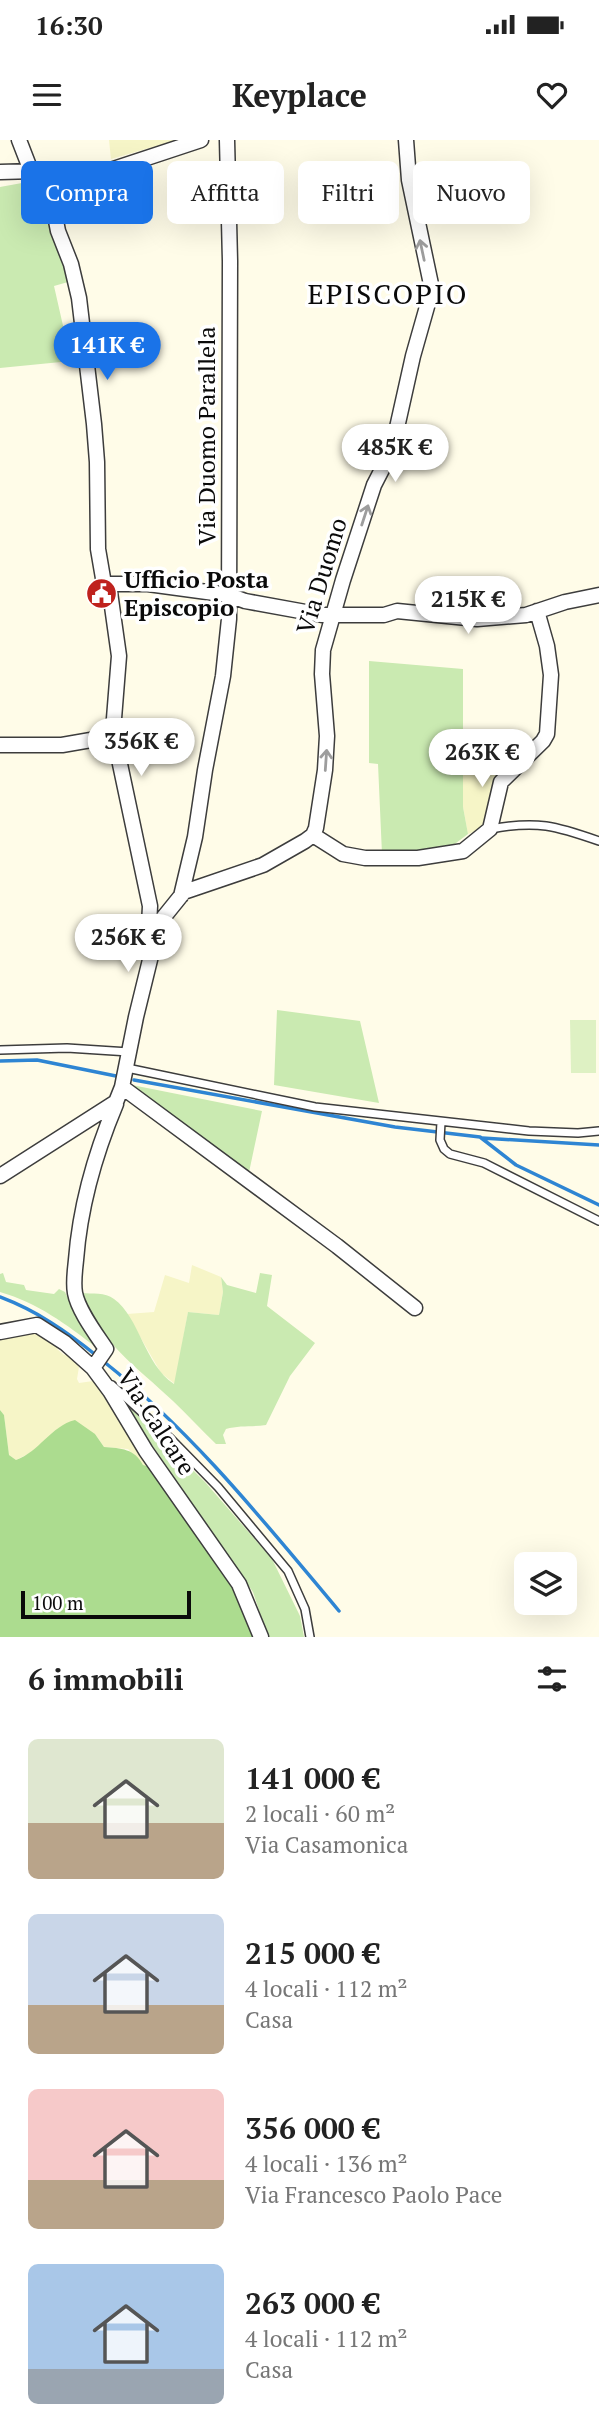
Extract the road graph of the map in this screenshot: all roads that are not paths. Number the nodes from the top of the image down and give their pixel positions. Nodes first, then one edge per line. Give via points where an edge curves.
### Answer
1 (19, 140) edge
2 (201, 140) edge
3 (227, 140) edge
4 (397, 140) edge
5 (406, 140) edge
6 (27, 161) edge
7 (138, 161) edge
8 (21, 171) edge
9 (0, 172) edge
10 (412, 198) junction
11 (57, 224) edge
12 (107, 585) junction
13 (229, 595) junction
14 (599, 595) edge
15 (537, 611) junction
16 (332, 616) junction
17 (114, 736) junction
18 (0, 745) edge
19 (490, 829) junction
20 (315, 831) junction
21 (599, 841) edge
22 (181, 896) junction
23 (146, 973) junction
24 (0, 1050) edge
25 (130, 1052) junction
26 (127, 1068) junction
27 (122, 1087) junction
28 (116, 1102) junction
29 (440, 1124) junction
30 (599, 1131) edge
31 (0, 1176) edge
32 (599, 1221) edge
33 (415, 1308) dead end
34 (0, 1332) edge
35 (98, 1362) junction
36 (261, 1637) edge
37 (310, 1637) edge

1 - 6 street
2 - 7 street
3 - 13 street, Via Duomo Parallela
4 - 10 street via 402,176
5 - 10 street, Via Duomo
8 - 9 street
16 -> 10 street, Via Duomo via 374,485 392,450 430,301 432,289
11 - 12 street via 79,298 97,462 97,549
12 - 13 street via 148,584
12 - 17 street via 119,656
13 - 16 street
13 - 22 street, Via Duomo Parallela via 223,676
14 - 15 street
15 - 16 street via 477,619 397,611
15 - 19 street via 551,676 547,734 501,782
20 -> 16 street, Via Duomo via 327,736 323,650
17 - 18 street via 62,745
17 - 23 street via 150,906
19 - 20 street via 463,851 418,858 343,855
19 - 21 lane via 537,824
20 - 22 street via 263,865
22 - 23 street via 159,923
23 - 25 street, Via Calcare
24 - 25 lane
25 - 26 street, Via Calcare
26 - 27 street, Via Calcare
26 - 29 lane via 314,1107
27 - 28 street, Via Calcare
27 - 33 street
28 - 31 street
28 - 35 street, Via Calcare via 86,1194 77,1244 75,1295 106,1349
29 - 30 lane
29 - 32 lane via 440,1140 450,1154 484,1163
34 - 35 street via 37,1325
35 - 36 street, Via Calcare via 146,1451 239,1584
35 - 37 lane via 218,1487 288,1571 299,1592

